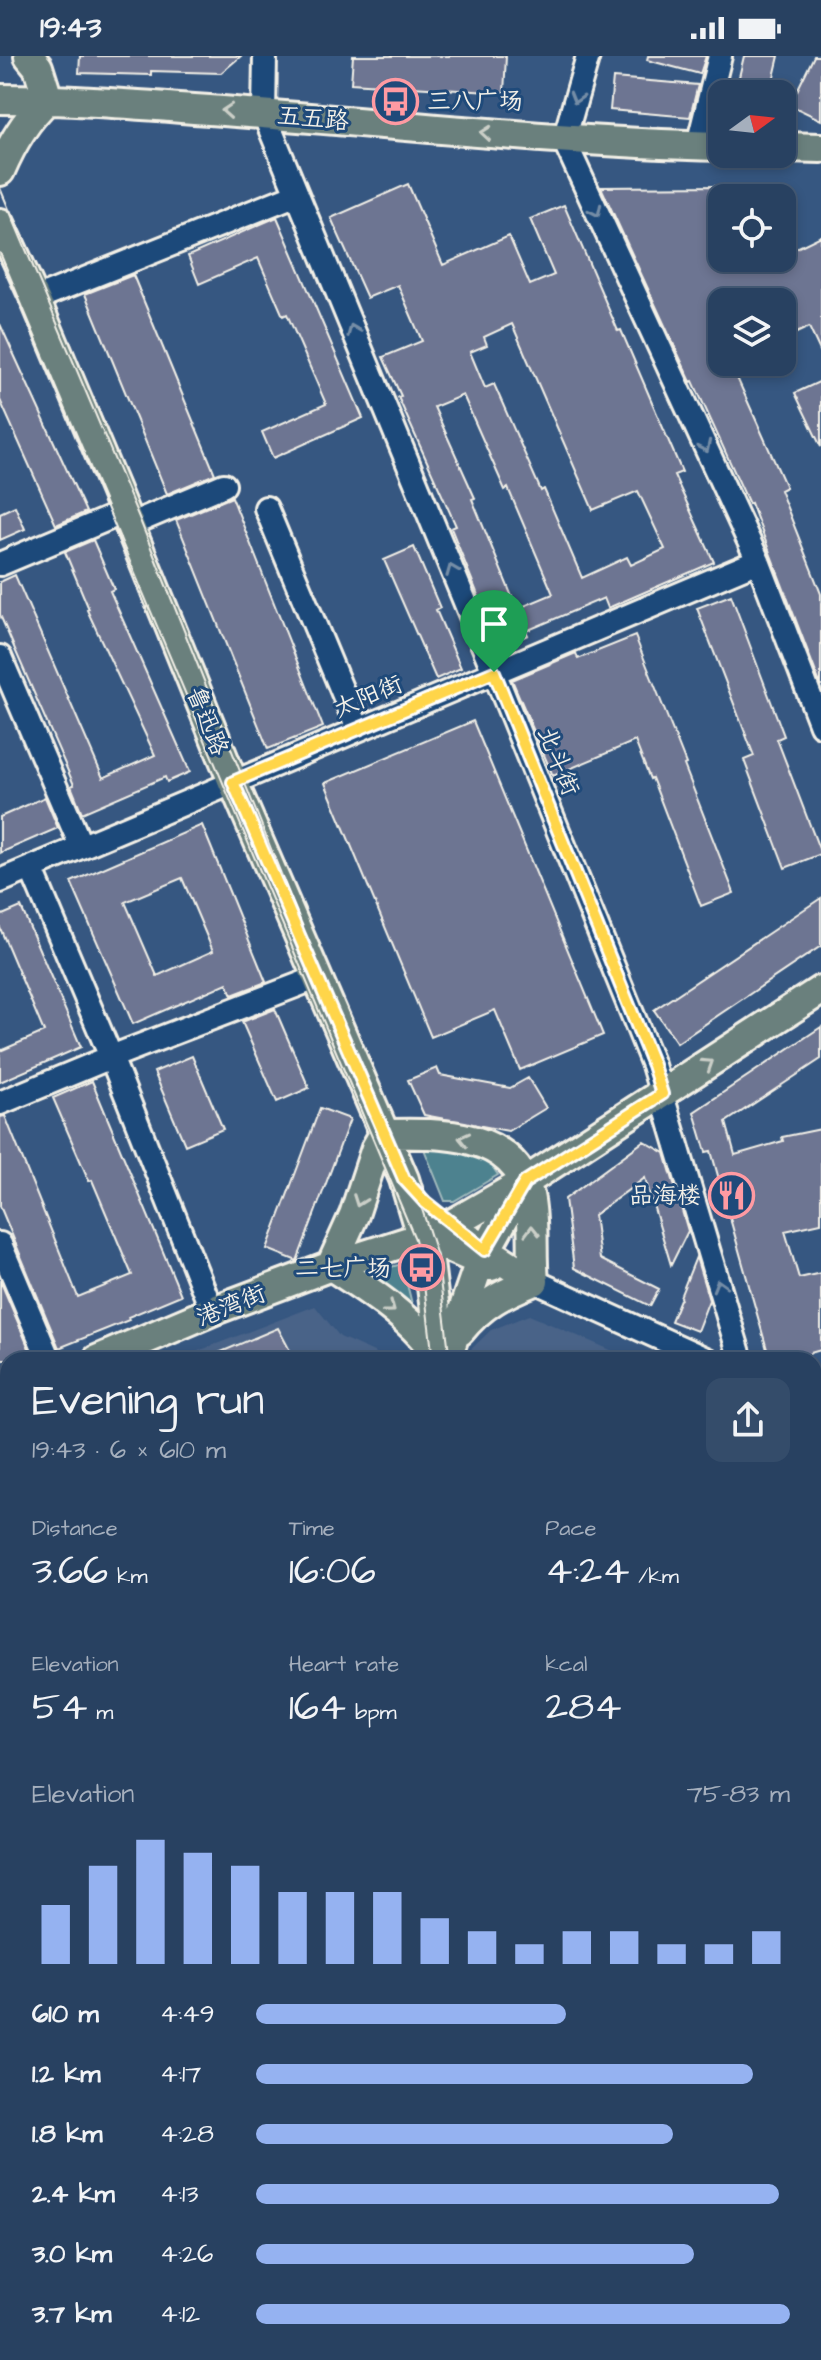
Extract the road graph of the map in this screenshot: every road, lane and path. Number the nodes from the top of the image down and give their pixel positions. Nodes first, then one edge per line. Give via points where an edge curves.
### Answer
1 (29, 56) edge
2 (265, 56) edge
3 (588, 56) edge
4 (720, 56) edge
5 (717, 80) edge
6 (0, 99) edge
7 (48, 99) junction
8 (264, 114) junction
9 (564, 140) junction
10 (708, 146) edge
11 (796, 147) edge
12 (821, 148) edge
13 (0, 171) edge
14 (297, 194) junction
15 (0, 223) edge
16 (35, 299) junction
17 (224, 485) dead end
18 (266, 508) dead end
19 (126, 519) junction
20 (758, 561) junction
21 (0, 564) edge
22 (0, 657) edge
23 (494, 672) junction
24 (821, 725) edge
25 (358, 729) junction
26 (233, 782) junction
27 (81, 846) junction
28 (31, 868) junction
29 (0, 881) edge
30 (316, 978) junction
31 (821, 990) edge
32 (111, 1057) junction
33 (662, 1094) junction
34 (0, 1103) edge
35 (384, 1134) junction
36 (404, 1179) junction
37 (525, 1182) junction
38 (452, 1224) junction
39 (423, 1236) junction
40 (0, 1244) edge
41 (482, 1256) junction
42 (331, 1266) junction
43 (534, 1281) junction
44 (212, 1311) junction
45 (46, 1352) edge
46 (116, 1352) edge
47 (441, 1352) edge
48 (445, 1352) edge
49 (446, 1352) edge
50 (447, 1352) edge
51 (690, 1352) edge
52 (739, 1352) edge

1 - 7 main road
2 - 8 street, 北斗街
3 -> 9 street
4 - 5 street
6 - 7 main road, 五五路
8 -> 7 main road, 五五路
7 - 13 main road via 25,125
9 -> 8 main road, 五五路
8 - 14 street, 北斗街
9 - 10 main road, 五五路
9 -> 20 street
11 - 12 main road
14 - 16 street
23 -> 14 street, 北斗街
15 - 16 main road, 鲁迅路
16 - 19 main road, 鲁迅路
17 - 19 street
18 - 25 street
19 - 21 street
19 - 26 main road, 鲁迅路
20 - 23 street, 太阳街
20 - 24 street
22 - 27 street
23 - 25 street, 太阳街
23 - 33 street, 北斗街
25 - 26 street, 太阳街
26 - 27 street, 太阳街
26 - 30 main road, 鲁迅路
27 - 28 street, 太阳街
28 - 29 street, 太阳街
28 - 32 street
30 - 32 street
30 - 35 main road, 鲁迅路
33 -> 31 main road, 港湾街
32 - 34 street
32 - 44 street
33 - 37 main road, 港湾街
52 -> 33 street, 北斗街
35 - 36 main road, 鲁迅路
37 -> 35 main road via 514,1164 488,1145 436,1134
35 -> 42 main road
36 - 38 main road
36 - 39 main road, 鲁迅路
37 - 38 main road, 港湾街
37 - 41 main road
43 -> 37 main road
38 - 39 main road, 港湾街
38 - 41 main road
39 - 41 main road
39 - 42 main road, 港湾街
39 - 48 main road, 鲁迅路
40 - 45 street
41 - 43 main road
41 - 49 main road
42 - 44 main road, 港湾街
42 -> 47 main road
43 - 50 main road via 482,1307
43 - 51 street
44 - 46 main road, 港湾街

